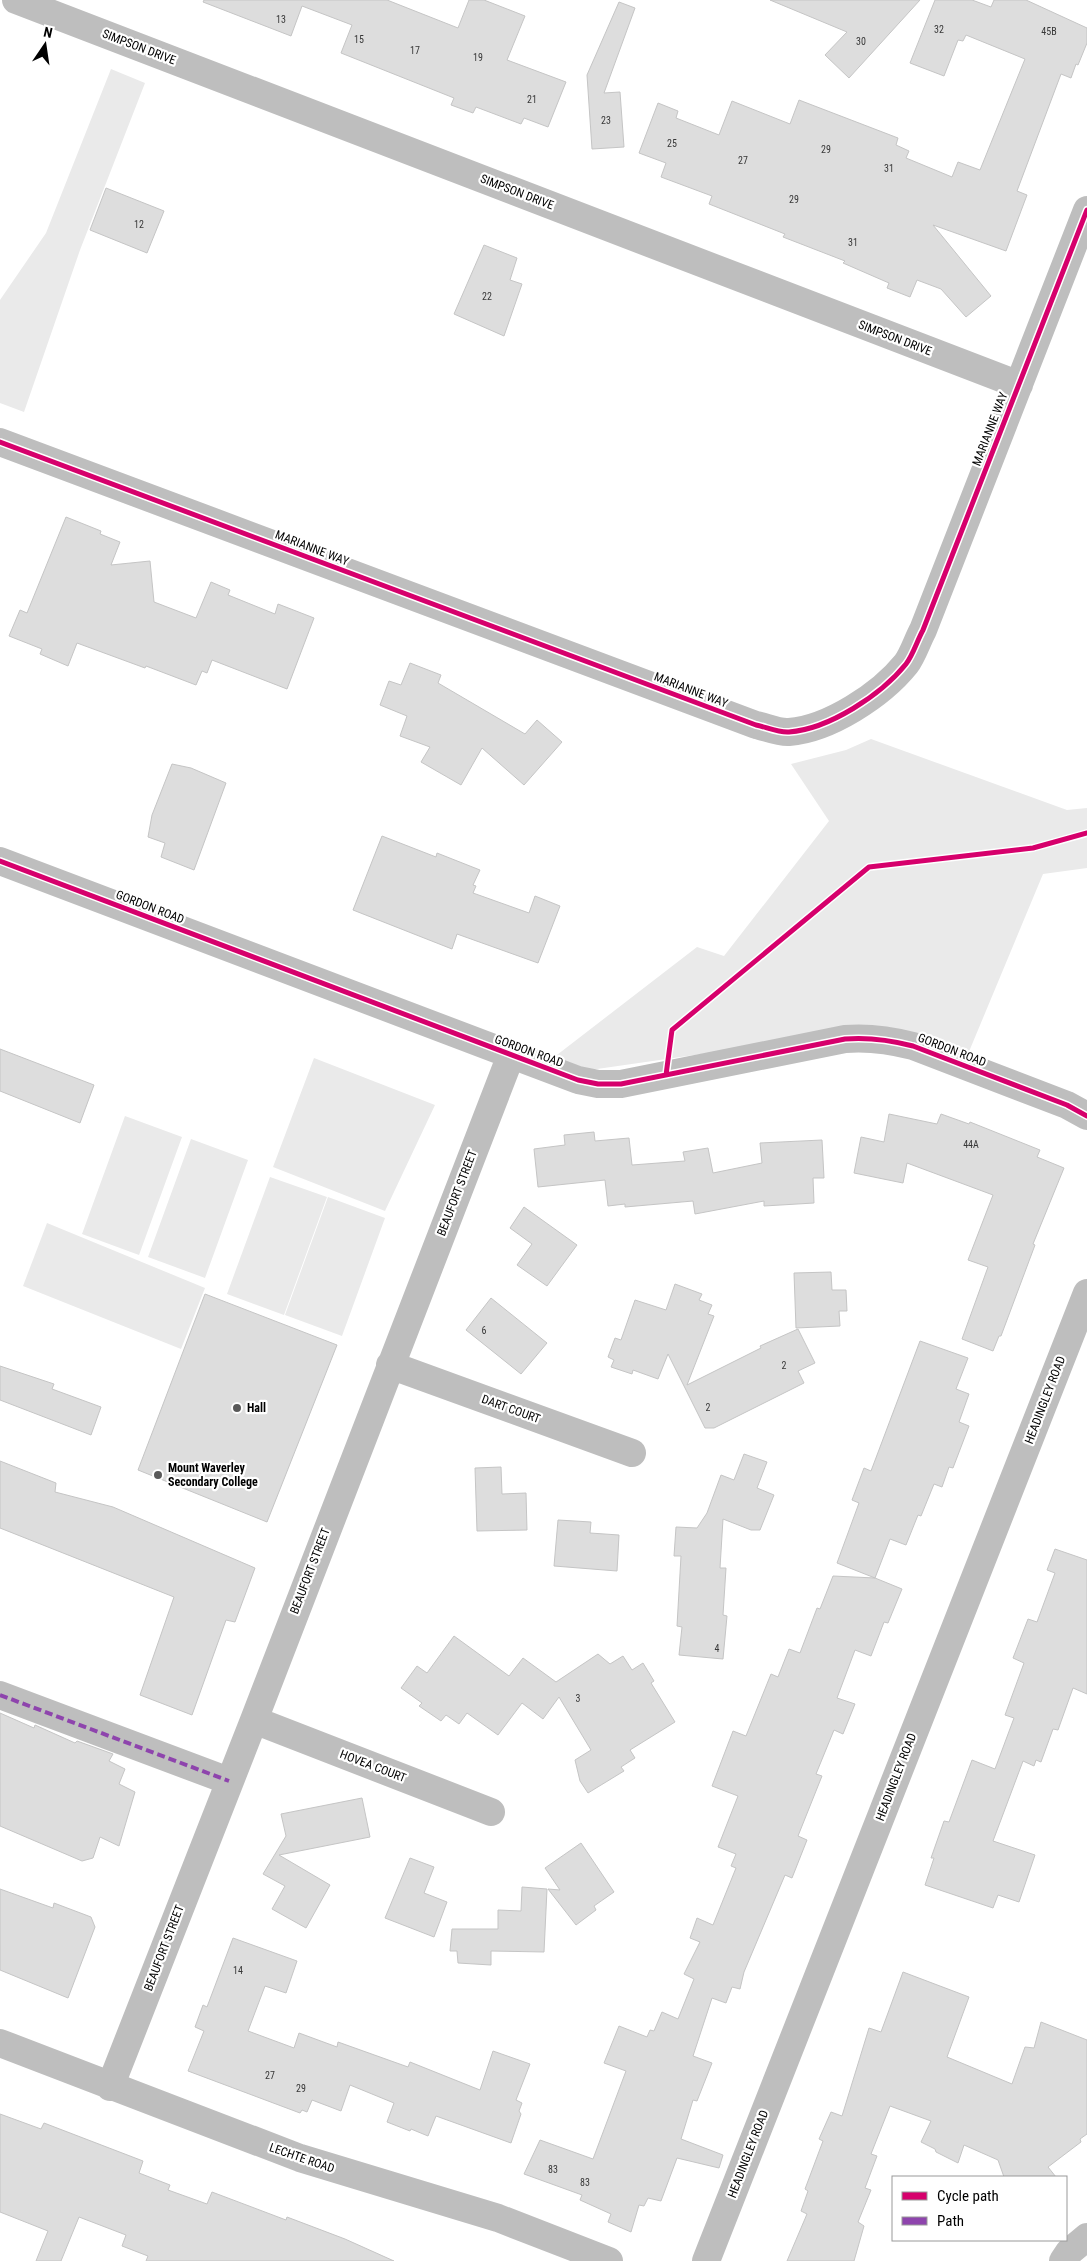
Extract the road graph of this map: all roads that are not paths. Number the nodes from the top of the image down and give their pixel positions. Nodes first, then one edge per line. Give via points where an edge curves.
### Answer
1 (16, 0) edge
2 (1087, 210) edge
3 (1019, 385) junction
4 (0, 442) edge
5 (0, 861) edge
6 (511, 1055) junction
7 (1080, 1110) edge
8 (1087, 1293) edge
9 (390, 1365) junction
10 (632, 1453) dead end
11 (0, 1695) edge
12 (254, 1720) junction
13 (229, 1781) junction
14 (491, 1812) dead end
15 (0, 2043) edge
16 (110, 2087) junction
17 (1087, 2237) edge
18 (609, 2261) edge
19 (706, 2261) edge
20 (1063, 2261) edge

1 - 3 street, SIMPSON DRIVE
2 - 3 street, MARIANNE WAY
3 - 4 street, MARIANNE WAY via 907,663 887,685 863,702 813,728 787,733 756,725
5 - 6 street, GORDON ROAD
6 - 7 street, GORDON ROAD via 578,1080 621,1084 845,1040 889,1040 913,1046
6 - 9 street, BEAUFORT STREET
8 - 19 street, HEADINGLEY ROAD
9 - 10 street, DART COURT
9 - 12 street, BEAUFORT STREET
11 - 13 street
12 - 13 street, BEAUFORT STREET
12 - 14 street, HOVEA COURT
13 - 16 street, BEAUFORT STREET
15 - 16 street, LECHTE ROAD
16 - 18 street, LECHTE ROAD via 300,2158 498,2218
17 - 20 street

